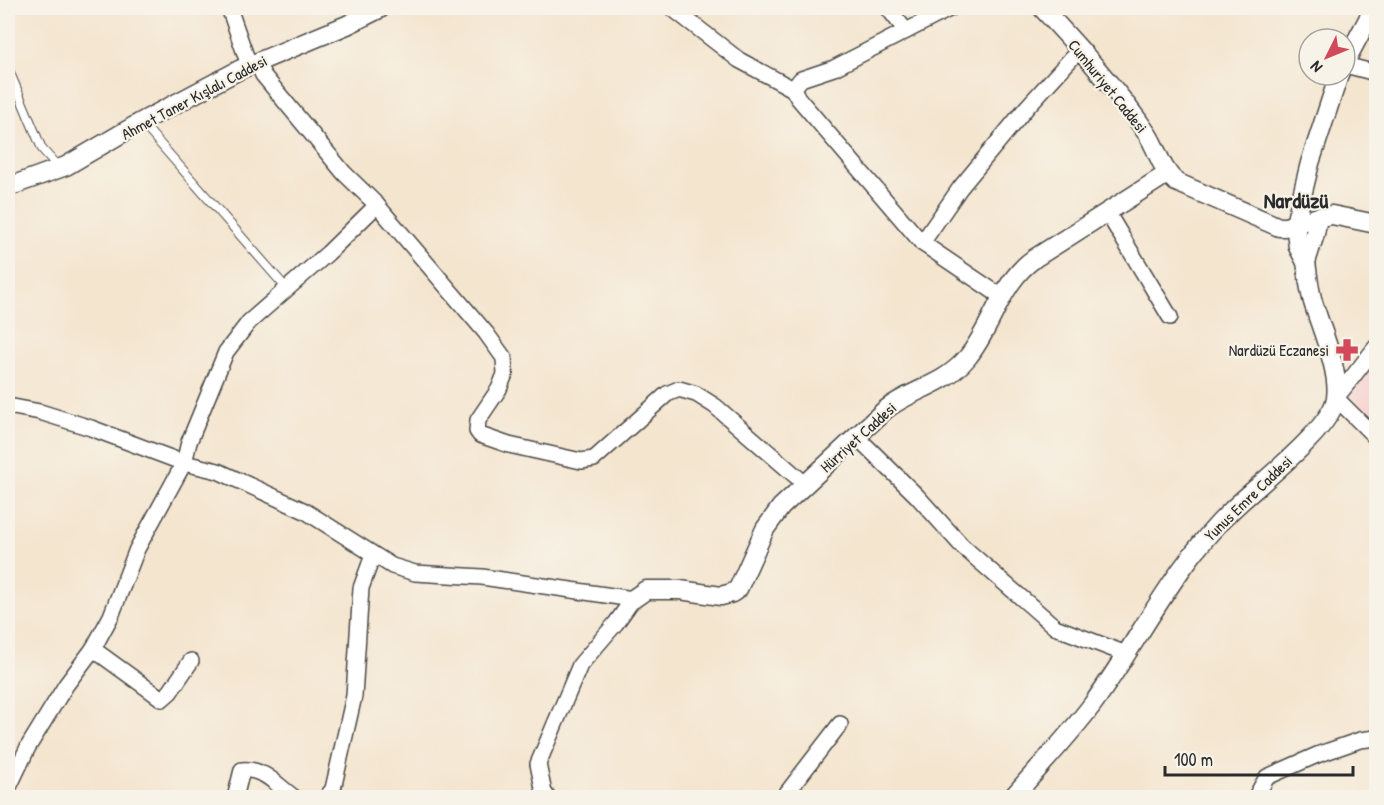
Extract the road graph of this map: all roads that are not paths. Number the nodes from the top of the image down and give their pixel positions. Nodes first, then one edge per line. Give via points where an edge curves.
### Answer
1 (229, 8) edge
2 (381, 8) edge
3 (672, 8) edge
4 (888, 8) edge
5 (951, 8) edge
6 (1042, 8) edge
7 (1374, 8) edge
8 (906, 31) junction
9 (1357, 40) edge
10 (1080, 49) junction
11 (253, 64) junction
12 (1357, 67) edge
13 (8, 68) edge
14 (1377, 73) edge
15 (1335, 87) edge
16 (793, 89) junction
17 (141, 122) junction
18 (60, 169) junction
19 (1167, 174) junction
20 (8, 187) edge
21 (377, 206) junction
22 (1107, 212) junction
23 (1318, 217) junction
24 (1295, 224) junction
25 (1377, 224) edge
26 (922, 243) junction
27 (1306, 262) junction
28 (288, 290) junction
29 (1002, 297) junction
30 (1170, 317) dead end
31 (1377, 347) edge
32 (1336, 398) junction
33 (8, 406) edge
34 (857, 436) junction
35 (1377, 438) edge
36 (184, 463) junction
37 (805, 484) junction
38 (373, 555) junction
39 (633, 599) junction
40 (93, 649) junction
41 (1126, 654) junction
42 (191, 661) dead end
43 (840, 724) dead end
44 (1377, 738) edge
45 (8, 789) edge
46 (544, 797) edge
47 (235, 798) edge
48 (295, 798) edge
49 (326, 798) edge
50 (783, 798) edge
51 (1012, 798) edge
52 (1255, 798) edge

1 - 11 street
2 - 11 street, Ahmet Taner Kışlalı Caddesi
3 - 16 street via 739,60
4 - 8 street
5 - 8 street
6 - 10 street, Cumhuriyet Caddesi
7 - 9 street
8 - 16 street via 834,68 801,80
10 - 19 street, Cumhuriyet Caddesi via 1149,136
10 - 26 street via 960,188
11 - 17 street, Ahmet Taner Kışlalı Caddesi
11 - 21 street
12 - 14 street
13 - 18 lane via 42,149
15 - 24 street
16 - 26 street
17 - 18 street, Ahmet Taner Kışlalı Caddesi
17 - 28 lane
18 - 20 street, Ahmet Taner Kışlalı Caddesi
19 - 22 street, Hürriyet Caddesi
19 - 24 street via 1193,190 1272,225
21 - 28 street
21 - 37 street via 504,358 505,374 499,389 478,420 480,435 581,461 594,459 667,394 685,389 715,406
22 - 29 street, Hürriyet Caddesi via 1026,264
22 - 30 street
23 - 24 street
23 - 25 street via 1340,215
23 - 27 street
24 - 27 street via 1298,247
26 - 29 street
27 - 32 street
28 - 36 street via 249,322 226,352
29 - 34 street, Hürriyet Caddesi via 974,349 956,369 944,379 897,401
31 - 32 street
32 - 35 street
32 - 41 street, Yunus Emre Caddesi via 1314,434 1230,511 1200,545
33 - 36 street via 92,428
34 - 37 street, Hürriyet Caddesi
34 - 41 street via 962,546 1055,627
36 - 38 street via 218,471 304,511
36 - 40 street via 137,549 111,616
37 - 39 street, Hürriyet Caddesi via 772,518 738,589 721,596 646,590
38 - 39 street via 415,573 482,577
38 - 49 street via 361,588 354,696 333,789
39 - 46 street via 580,665 538,764
40 - 42 street via 162,699
40 - 45 street via 28,747
41 - 51 street, Yunus Emre Caddesi via 1092,705
43 - 50 street
44 - 52 street via 1360,740 1267,777
47 - 48 street via 242,770 253,769 270,777

